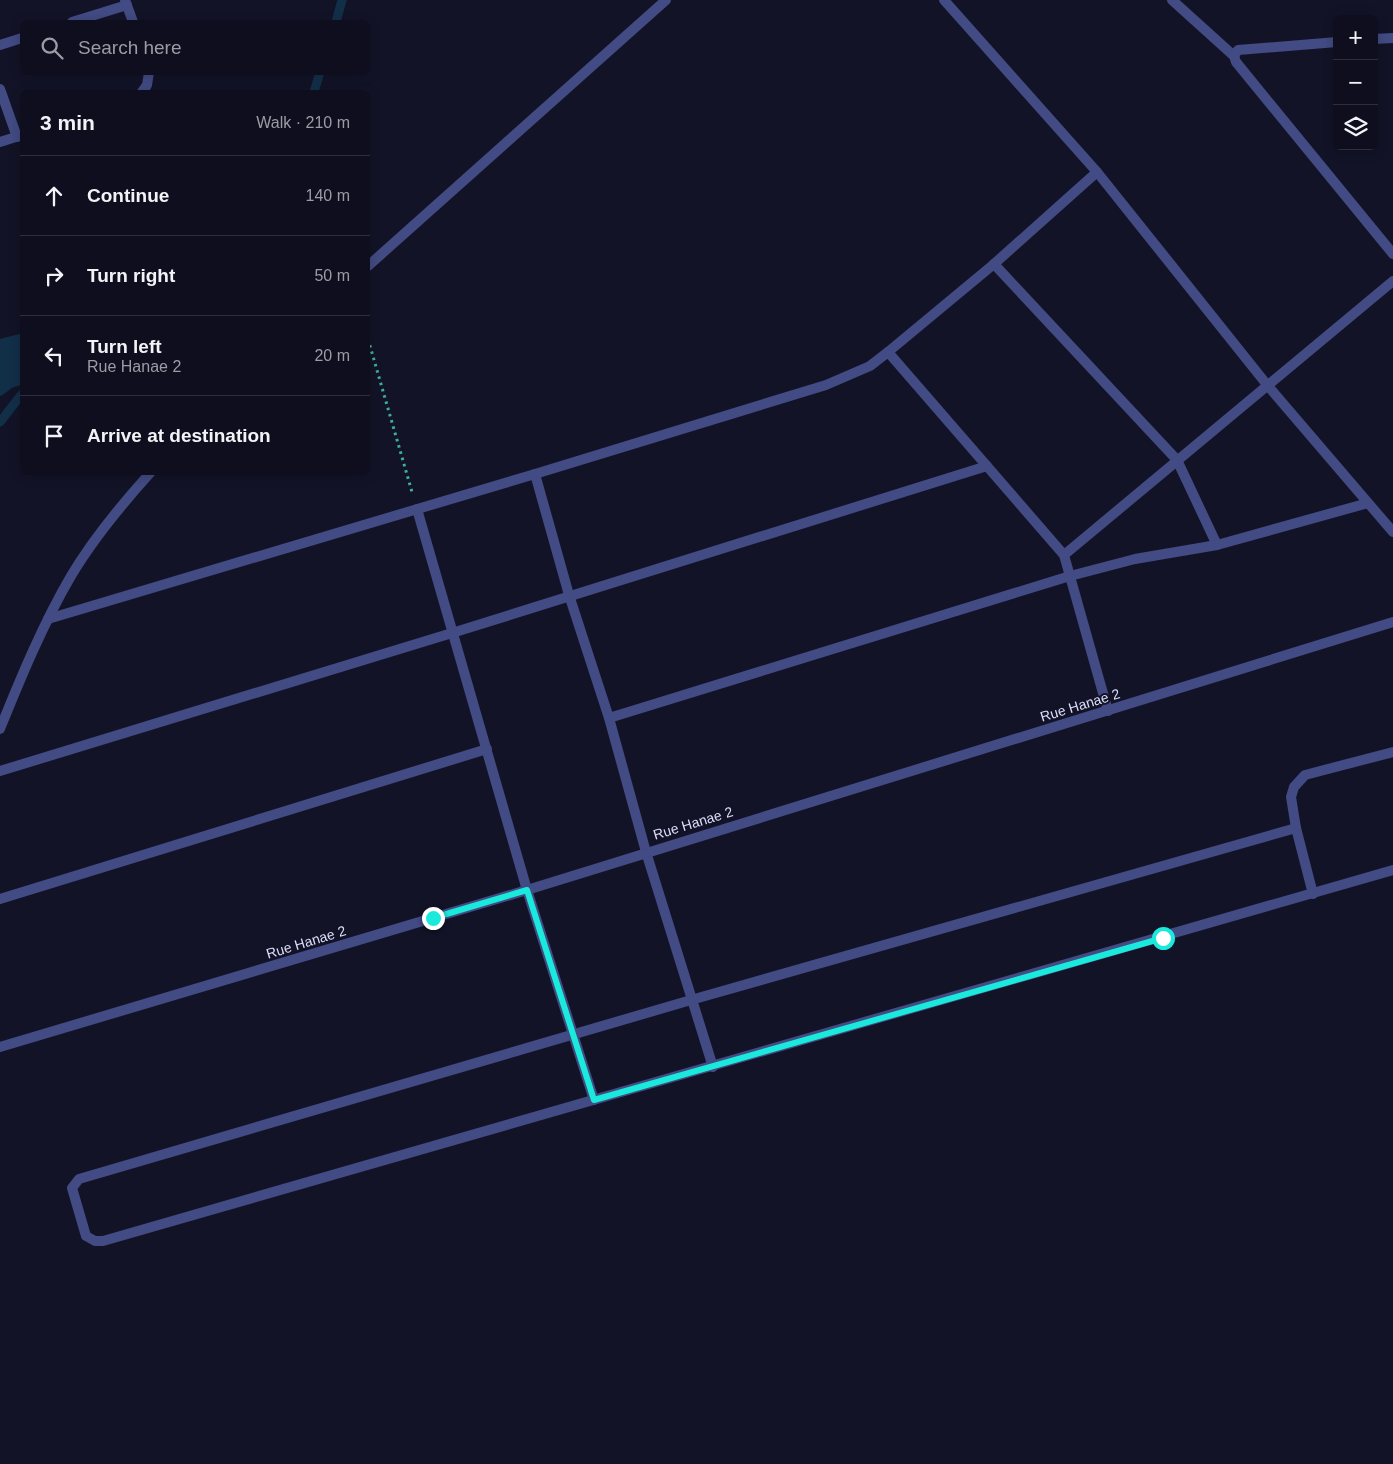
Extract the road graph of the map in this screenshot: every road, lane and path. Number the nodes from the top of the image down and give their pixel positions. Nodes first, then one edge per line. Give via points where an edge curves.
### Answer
1 (666, 0) edge
2 (944, 0) edge
3 (1172, 0) edge
4 (126, 3) edge
5 (78, 20) edge
6 (132, 20) edge
7 (1393, 38) edge
8 (20, 39) edge
9 (1378, 39) edge
10 (1333, 42) edge
11 (0, 45) edge
12 (1234, 56) junction
13 (148, 75) edge
14 (0, 89) edge
15 (145, 89) edge
16 (20, 136) edge
17 (0, 142) edge
18 (1097, 172) junction
19 (1393, 254) edge
20 (370, 264) edge
21 (994, 264) junction
22 (1393, 281) edge
23 (370, 346) edge
24 (888, 352) junction
25 (1268, 386) junction
26 (1177, 460) junction
27 (987, 466) junction
28 (535, 474) junction
29 (148, 475) edge
30 (1368, 503) junction
31 (416, 509) junction
32 (1393, 532) edge
33 (1217, 545) junction
34 (1064, 555) junction
35 (1070, 576) junction
36 (569, 595) junction
37 (48, 620) junction
38 (1393, 622) edge
39 (452, 633) junction
40 (1108, 711) junction
41 (609, 718) junction
42 (0, 728) edge
43 (486, 749) junction
44 (1393, 752) edge
45 (0, 770) edge
46 (1296, 828) junction
47 (646, 852) junction
48 (1393, 870) edge
49 (527, 890) junction
50 (1314, 894) junction
51 (0, 899) edge
52 (691, 1000) junction
53 (574, 1035) junction
54 (0, 1047) edge
55 (713, 1067) junction
56 (594, 1100) junction

1 - 20 street
2 - 18 street
3 - 12 street
4 - 5 street
4 - 6 street
7 - 9 street
8 - 11 street
10 - 12 street via 1238,50
12 - 19 street
13 - 15 street
14 - 16 street
16 - 17 street
18 - 21 street
18 - 25 street
21 - 24 street
21 - 26 street
22 - 25 street
23 - 31 path
24 - 27 street
24 - 28 street via 870,366 826,384
25 - 26 street
25 - 30 street
26 - 33 street
26 - 34 street
27 - 34 street
27 - 36 street
28 - 31 street
28 - 36 street
29 - 37 street via 73,574
30 - 32 street
30 - 33 street
31 - 37 street
31 - 39 street
33 - 35 street
34 - 35 street
35 - 40 street
35 - 41 street
36 - 39 street
36 - 41 street
37 - 42 street
38 - 40 street, Rue Hanae 2
39 - 43 street
39 - 45 street
40 - 47 street, Rue Hanae 2
41 - 47 street
43 - 49 street
43 - 51 street
44 - 46 street via 1305,775 1294,787 1291,797
46 - 50 street
46 - 52 street
47 - 49 street, Rue Hanae 2
47 - 52 street
48 - 50 street
49 - 53 street
49 - 54 street, Rue Hanae 2
50 - 55 street
52 - 53 street
52 - 55 street
53 - 56 street
53 - 56 street via 79,1179 72,1188 86,1236 103,1241
55 - 56 street

